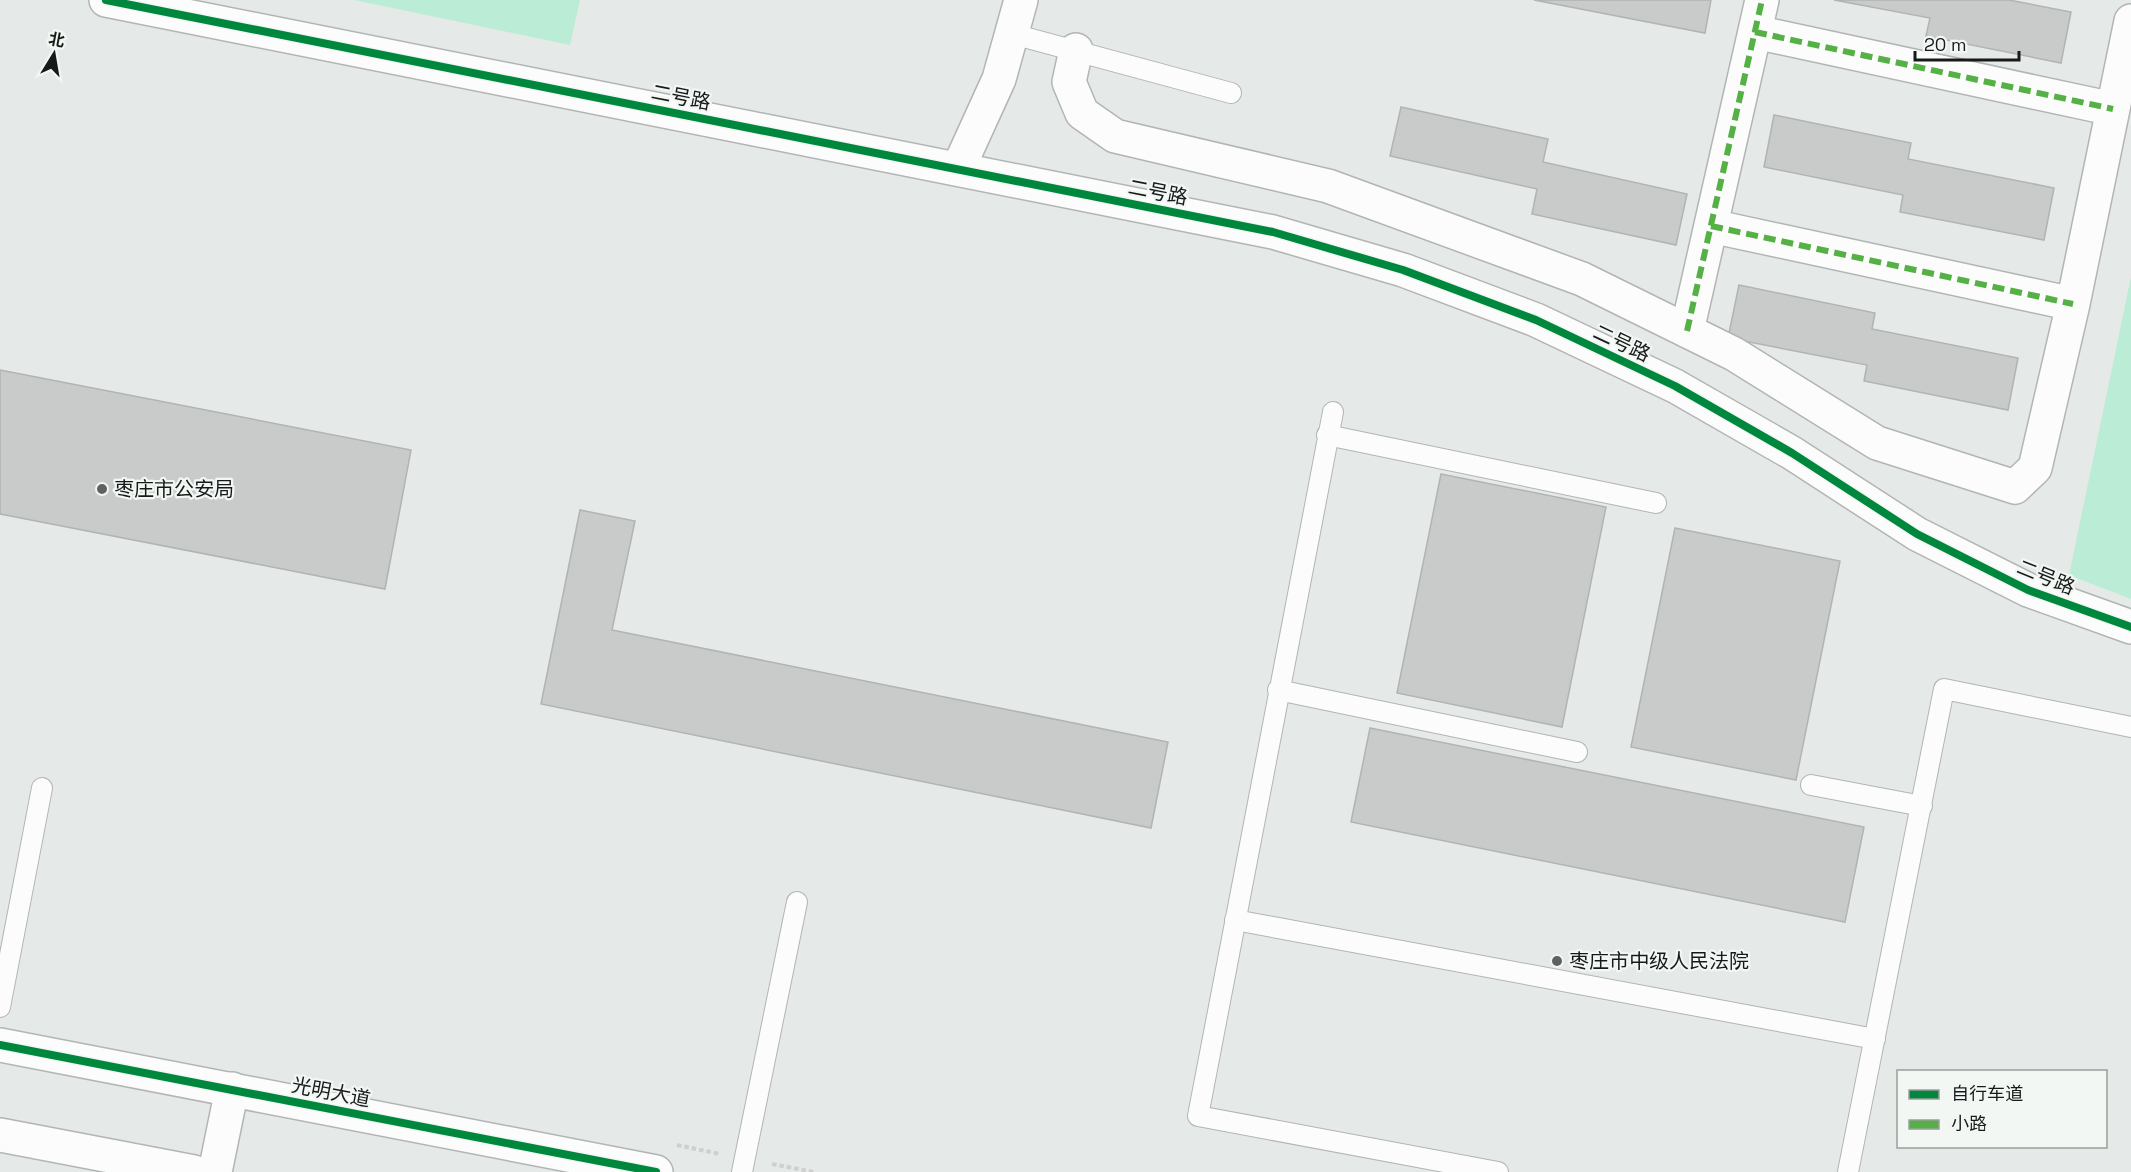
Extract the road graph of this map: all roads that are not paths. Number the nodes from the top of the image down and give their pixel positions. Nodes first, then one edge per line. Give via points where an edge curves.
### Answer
1 (106, 0) edge
2 (1022, 0) edge
3 (1762, 0) edge
4 (2131, 21) edge
5 (1755, 32) junction
6 (1013, 33) junction
7 (1076, 50) junction
8 (1231, 93) dead end
9 (2113, 109) junction
10 (958, 169) junction
11 (1711, 226) junction
12 (2073, 304) junction
13 (1687, 331) junction
14 (1333, 412) dead end
15 (1327, 435) junction
16 (1656, 503) dead end
17 (2131, 627) edge
18 (1278, 690) junction
19 (2131, 727) edge
20 (1577, 752) dead end
21 (1811, 785) dead end
22 (42, 788) dead end
23 (1922, 806) junction
24 (797, 902) dead end
25 (1235, 920) junction
26 (0, 1007) edge
27 (1875, 1039) junction
28 (0, 1045) edge
29 (232, 1089) junction
30 (0, 1135) edge
31 (1462, 1169) edge
32 (194, 1172) edge
33 (215, 1172) edge
34 (656, 1172) edge
35 (742, 1172) edge
36 (1498, 1172) edge
37 (1848, 1172) edge

1 - 10 street, 二号路
2 - 6 street
3 - 5 street
4 - 9 street
5 - 9 street
5 - 11 street
6 - 7 lane
6 - 10 street via 999,79
7 - 8 lane
7 - 13 street via 1069,82 1082,113 1114,136 1328,186 1582,279
9 - 12 street
10 - 17 street, 二号路 via 1273,232 1403,270 1536,320 1675,386 1792,453 1917,534 2028,590
11 - 12 street
11 - 13 street
12 - 13 street via 2035,468 2015,487 1877,443 1734,354
14 - 15 lane
15 - 16 lane
15 - 18 lane
18 - 20 lane
18 - 25 lane
19 - 23 lane via 1944,689
21 - 23 lane
22 - 26 lane
23 - 27 lane
24 - 35 lane
25 - 27 lane
25 - 31 lane via 1198,1116
27 - 37 lane
28 - 29 street, 光明大道
29 - 33 street
29 - 34 street, 光明大道
30 - 32 street
31 - 36 lane

